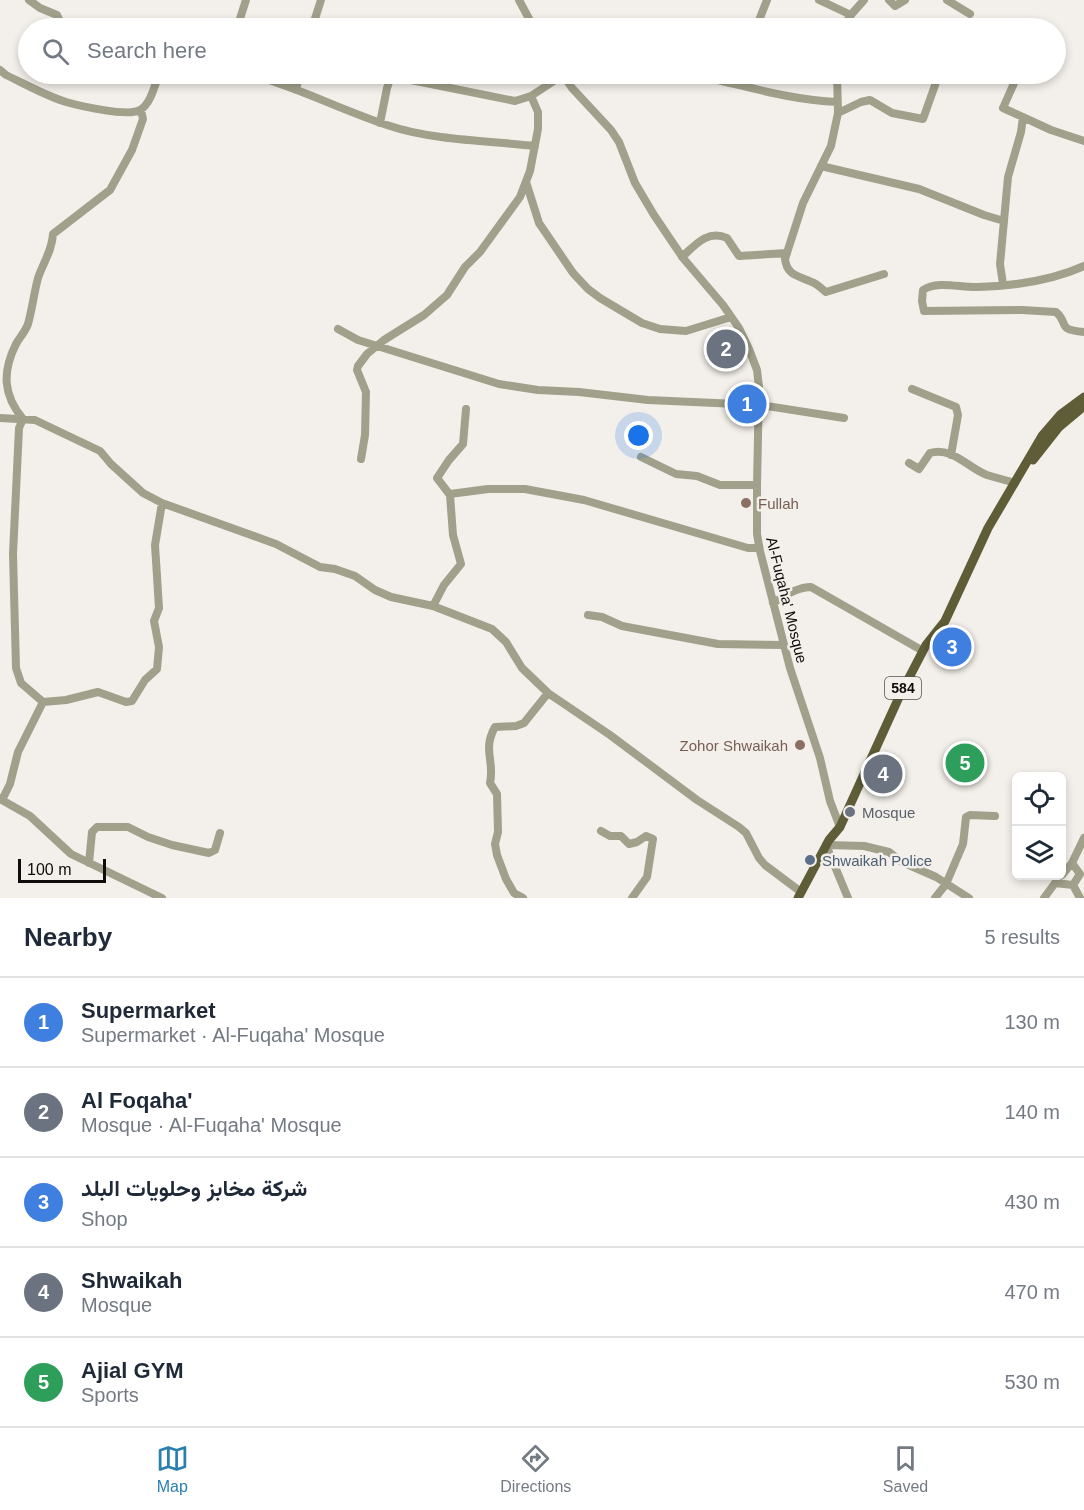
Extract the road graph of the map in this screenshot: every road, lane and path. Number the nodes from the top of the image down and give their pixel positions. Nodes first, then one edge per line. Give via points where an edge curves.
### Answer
1 (29, 0) edge
2 (246, 0) edge
3 (321, 0) edge
4 (519, 0) edge
5 (767, 0) edge
6 (819, 0) edge
7 (864, 0) edge
8 (889, 0) edge
9 (905, 0) edge
10 (947, 0) edge
11 (970, 14) dead end
12 (851, 15) junction
13 (59, 18) edge
14 (240, 18) edge
15 (315, 18) edge
16 (529, 18) edge
17 (760, 18) edge
18 (849, 18) edge
19 (0, 70) edge
20 (18, 80) edge
21 (26, 84) edge
22 (156, 84) edge
23 (280, 84) edge
24 (297, 84) edge
25 (389, 84) edge
26 (433, 84) edge
27 (548, 84) edge
28 (569, 84) edge
29 (736, 84) edge
30 (837, 84) edge
31 (935, 84) edge
32 (1014, 84) edge
33 (296, 89) junction
34 (531, 96) junction
35 (837, 102) junction
36 (141, 110) junction
37 (838, 113) junction
38 (1023, 117) junction
39 (380, 123) junction
40 (1084, 141) edge
41 (535, 146) junction
42 (821, 166) junction
43 (526, 182) junction
44 (1004, 221) junction
45 (787, 253) junction
46 (682, 257) junction
47 (1084, 266) edge
48 (884, 274) dead end
49 (1003, 284) junction
50 (731, 317) junction
51 (338, 329) dead end
52 (1084, 332) edge
53 (378, 346) junction
54 (912, 389) dead end
55 (1084, 397) edge
56 (760, 405) junction
57 (1084, 406) edge
58 (466, 409) dead end
59 (0, 418) edge
60 (23, 418) junction
61 (843, 418) dead end
62 (951, 455) junction
63 (641, 458) dead end
64 (361, 459) dead end
65 (909, 463) dead end
66 (1015, 483) junction
67 (757, 485) junction
68 (450, 494) junction
69 (162, 503) junction
70 (759, 548) junction
71 (773, 603) junction
72 (433, 606) junction
73 (588, 615) dead end
74 (783, 645) junction
75 (923, 651) junction
76 (548, 693) junction
77 (43, 702) junction
78 (1, 800) edge
79 (995, 816) dead end
80 (840, 827) junction
81 (601, 831) dead end
82 (220, 833) dead end
83 (1084, 838) edge
84 (826, 845) junction
85 (89, 863) junction
86 (1072, 863) junction
87 (1066, 870) edge
88 (1057, 880) edge
89 (1055, 883) junction
90 (945, 884) junction
91 (1073, 885) junction
92 (800, 895) edge
93 (637, 897) edge
94 (162, 898) edge
95 (523, 898) edge
96 (848, 898) edge
97 (935, 898) edge
98 (969, 898) edge
99 (1044, 898) edge
100 (1080, 898) edge

1 - 13 street
2 - 14 street
3 - 15 street
4 - 16 street
5 - 17 street
6 - 12 street
7 - 12 street
8 - 9 street via 895,6
10 - 11 street
12 - 18 street
19 - 20 street
21 - 36 street via 65,102 126,112
22 - 36 street
23 - 33 street
24 - 33 street
25 - 39 street
26 - 34 street via 508,100
27 - 34 street
28 - 46 street, Al-Fuqaha' Mosque via 619,142 635,183
29 - 35 street
30 - 35 street
31 - 37 street via 923,119 892,112 870,100
32 - 38 street via 1003,108
33 - 39 street
34 - 41 street via 538,113
35 - 37 street
36 - 60 street via 143,119 132,150 110,190 53,234 28,321 6,374 12,402
37 - 42 street via 831,146
38 - 40 street
38 - 44 street via 1008,177
39 - 41 street via 413,132
41 - 43 street
42 - 44 street via 919,189
42 - 45 street via 803,203
43 - 50 street via 539,223 573,273 600,298 660,329 686,331
43 - 53 street via 508,216 447,295
44 - 49 street via 1000,264
45 - 46 street via 739,256 727,238 713,235
45 - 48 street via 787,270 818,284 826,292
46 - 50 street, Al-Fuqaha' Mosque
47 - 49 street via 1057,277
49 - 52 street via 926,288 922,295 924,311 1054,312 1068,329
50 - 56 street, Al-Fuqaha' Mosque via 757,370
51 - 53 street
53 - 56 street via 509,386 648,400
53 - 64 street via 357,370 366,392
54 - 62 street via 956,407
55 - 66 main road via 1048,428
56 - 61 street
56 - 67 street, Al-Fuqaha' Mosque
57 - 66 main road via 1059,427
58 - 68 street via 463,444 437,478
59 - 60 street
60 - 69 street via 49,425 100,451 143,492
60 - 77 street via 19,428 13,554 16,668 21,683
62 - 65 street via 933,452 919,469
62 - 66 street via 986,475
63 - 67 street via 676,474 697,476 720,485
66 - 75 main road, 584 via 988,528 945,621
67 - 70 street, Al-Fuqaha' Mosque
68 - 70 street via 525,489 584,500
68 - 72 street via 453,535 462,562
69 - 72 street via 265,540 320,567 355,576 391,597
69 - 77 street via 155,545 159,608 154,621 159,647 155,672 132,701 99,692
70 - 71 street, Al-Fuqaha' Mosque
71 - 74 street, Al-Fuqaha' Mosque
71 - 75 street via 803,587 811,587
72 - 76 street via 492,629 506,642 522,668
73 - 74 street via 627,627 718,644
74 - 80 street, Al-Fuqaha' Mosque
75 - 80 main road, 584
76 - 92 street via 739,827 752,841 759,858
76 - 95 street via 524,723 495,727 489,744 490,783 496,794 497,855 514,893
77 - 78 street via 18,752
78 - 85 street via 30,816 71,854
79 - 90 street via 966,817 963,844
80 - 84 main road, 584
81 - 93 street via 622,837 630,844 647,836 653,839 649,872
82 - 85 street via 215,850 208,853 171,845 128,827 97,827 92,832
83 - 86 street
84 - 90 street via 864,846 889,852
84 - 92 main road, 584
84 - 96 street
85 - 94 street
86 - 87 street
86 - 91 street via 1080,874
88 - 89 street
89 - 91 street
89 - 99 street
90 - 97 street
90 - 98 street
91 - 100 street

